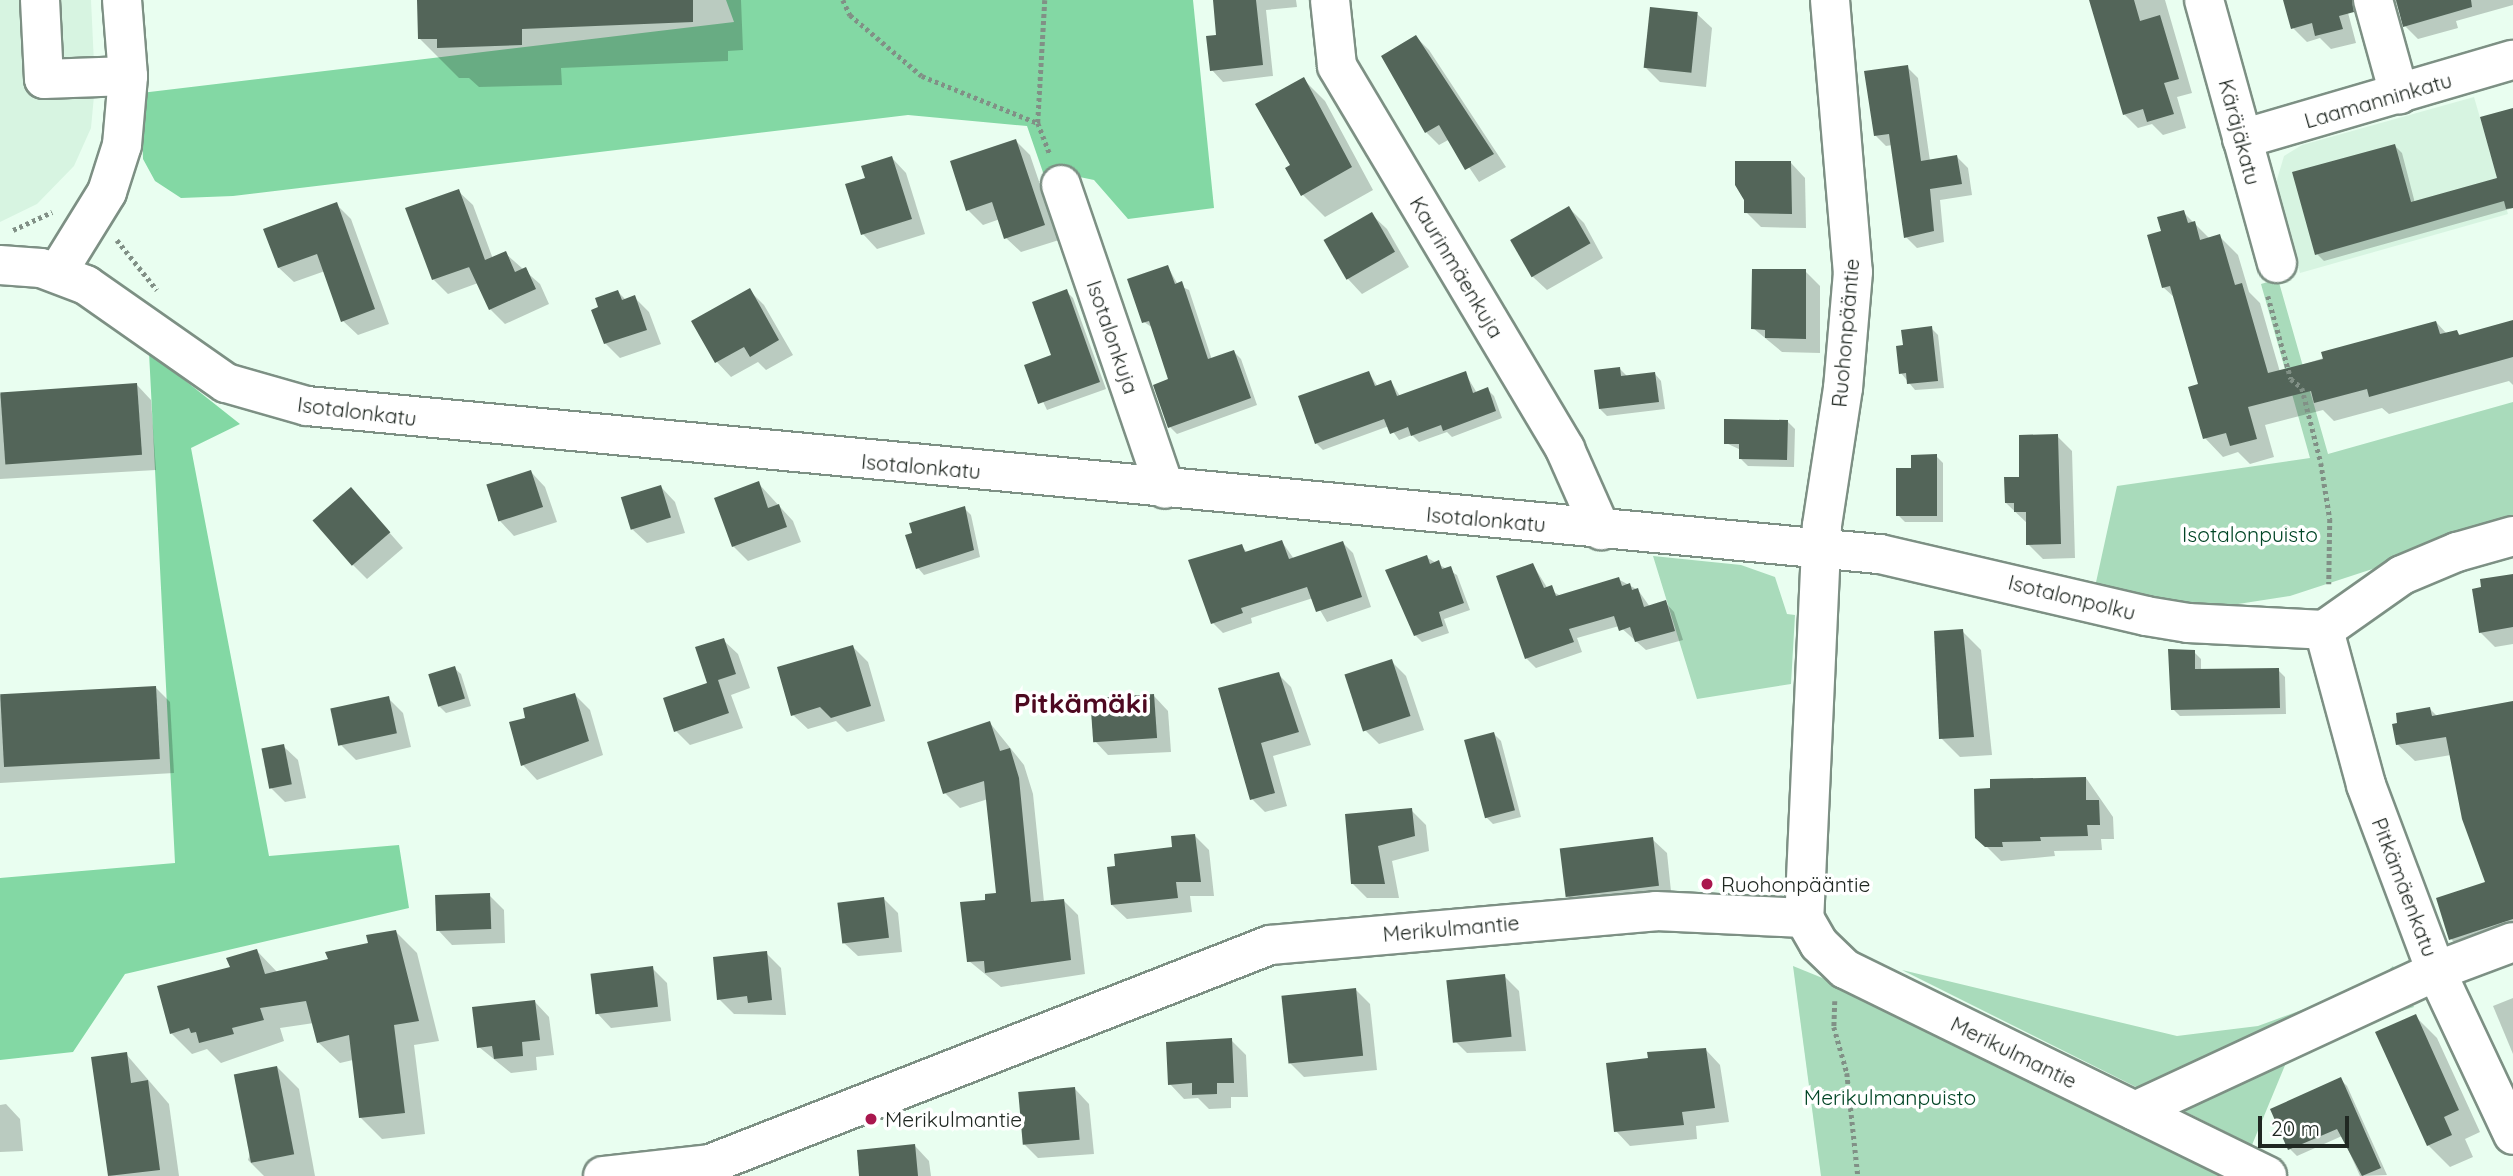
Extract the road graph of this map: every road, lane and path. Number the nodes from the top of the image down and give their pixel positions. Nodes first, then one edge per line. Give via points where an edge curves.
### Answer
1 (40, 0) edge
2 (122, 0) edge
3 (843, 0) edge
4 (1045, 0) edge
5 (1330, 0) edge
6 (1830, 0) edge
7 (2204, 0) edge
8 (2373, 0) edge
9 (2513, 60) edge
10 (128, 76) junction
11 (2399, 94) junction
12 (1038, 124) junction
13 (2242, 139) junction
14 (1061, 185) joint
15 (55, 209) dead end
16 (0, 234) edge
17 (0, 265) edge
18 (57, 273) junction
19 (2272, 277) joint
20 (1165, 489) junction
21 (1601, 530) junction
22 (2513, 536) edge
23 (1821, 548) junction
24 (2324, 630) junction
25 (1804, 918) junction
26 (2513, 942) edge
27 (2436, 971) junction
28 (1836, 992) dead end
29 (2135, 1111) junction
30 (2513, 1135) edge
31 (712, 1170) edge
32 (603, 1176) edge
33 (1858, 1176) edge
34 (2267, 1176) edge

1 - 10 street via 44,79
2 - 10 street
3 - 12 path via 850,15 922,75
4 - 12 path
5 - 21 street, Kaurinmäenkuja via 1337,66 1565,449
6 - 23 street, Ruohonpääntie via 1853,272
7 - 13 street, Käräjäkatu
8 - 11 street
9 - 11 street, Laamanninkatu
10 - 18 street via 116,169
11 - 13 street, Laamanninkatu
12 - 14 path
13 - 19 street, Käräjäkatu
14 - 20 street, Isotalonkuja
15 - 16 path
17 - 18 street, Isotalonkatu
18 - 20 street, Isotalonkatu via 100,292 226,383 286,402
19 - 24 path via 2291,379 2302,388 2330,519
20 - 21 street, Isotalonkatu
21 - 23 street, Isotalonkatu
22 - 24 street via 2468,548 2402,575
23 - 24 street, Isotalonpolku via 1880,554 2188,623
23 - 25 street, Ruohonpääntie
24 - 27 street, Pitkämäenkatu via 2366,785
25 - 29 street, Merikulmantie via 1819,944 1845,969
25 - 31 street, Merikulmantie via 1656,911 1270,945
26 - 27 street
27 - 29 street
27 - 30 street, Pitkämäenkatu
28 - 33 path via 1834,1027 1847,1073
29 - 34 street, Merikulmantie
31 - 32 street, Merikulmantie

